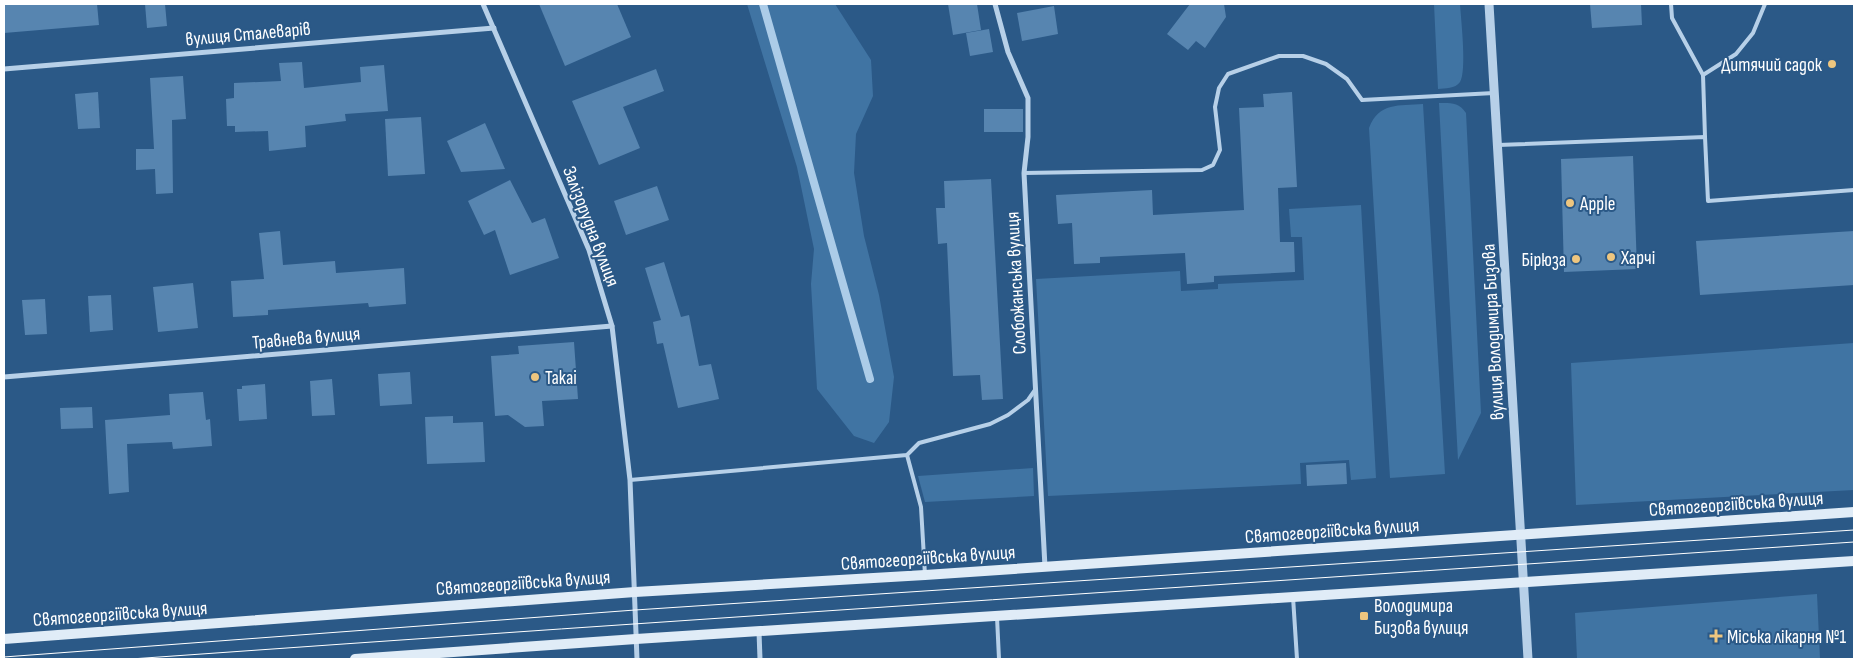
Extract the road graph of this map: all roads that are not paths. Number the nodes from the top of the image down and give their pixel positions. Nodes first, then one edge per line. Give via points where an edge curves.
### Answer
1 (483, 4) edge
2 (995, 4) edge
3 (1489, 4) edge
4 (1671, 4) edge
5 (1765, 4) edge
6 (494, 28) junction
7 (4, 69) edge
8 (1703, 76) junction
9 (1494, 93) junction
10 (1705, 137) junction
11 (1497, 145) junction
12 (1024, 173) junction
13 (1854, 190) edge
14 (612, 326) junction
15 (4, 377) edge
16 (1035, 390) junction
17 (907, 455) junction
18 (630, 480) junction
19 (1854, 512) edge
20 (1520, 535) junction
21 (1854, 561) edge
22 (1045, 567) junction
23 (925, 575) junction
24 (1523, 582) junction
25 (635, 592) junction
26 (1293, 597) junction
27 (997, 617) junction
28 (759, 632) junction
29 (4, 639) edge
30 (636, 639) junction
31 (355, 659) edge
32 (637, 659) edge
33 (760, 659) edge
34 (999, 659) edge
35 (1297, 659) edge
36 (1528, 659) edge

1 - 6 street, Залізорудна вулиця
2 - 12 street, Слобожанська вулиця via 1008,52 1028,98
3 - 9 street, вулиця Володимира Бизова
4 - 8 lane via 1672,18
5 - 8 lane via 1754,32 1736,54
6 - 7 street, вулиця Сталеварів
6 - 14 street, Залізорудна вулиця via 589,250
8 - 10 lane
9 - 11 street, вулиця Володимира Бизова
9 - 12 lane via 1362,100 1347,79 1326,64 1303,56 1279,56 1228,74 1219,88 1215,107 1220,150 1213,164 1202,170
10 - 11 lane
10 - 13 lane via 1708,201
11 - 20 street, вулиця Володимира Бизова
12 - 16 street, Слобожанська вулиця
14 - 15 street, Травнева вулиця
14 - 18 street, Залізорудна вулиця
16 - 17 lane via 1015,410 990,424 919,443
16 - 22 street, Слобожанська вулиця
17 - 18 lane
17 - 23 lane via 921,508
18 - 25 street, Залізорудна вулиця
19 - 20 main road, Святогеоргіївська вулиця
20 - 22 main road, Святогеоргіївська вулиця
20 - 24 street, вулиця Володимира Бизова
21 - 24 main road
22 - 23 main road, Святогеоргіївська вулиця
23 - 25 main road, Святогеоргіївська вулиця
24 - 26 main road
24 - 36 street, вулиця Володимира Бизова
25 - 29 main road, Святогеоргіївська вулиця
25 - 30 street, Залізорудна вулиця
26 - 27 main road
26 - 35 lane
27 - 28 main road
27 - 34 lane
28 - 30 main road
28 - 33 street
30 - 31 main road
30 - 32 street, Залізорудна вулиця

